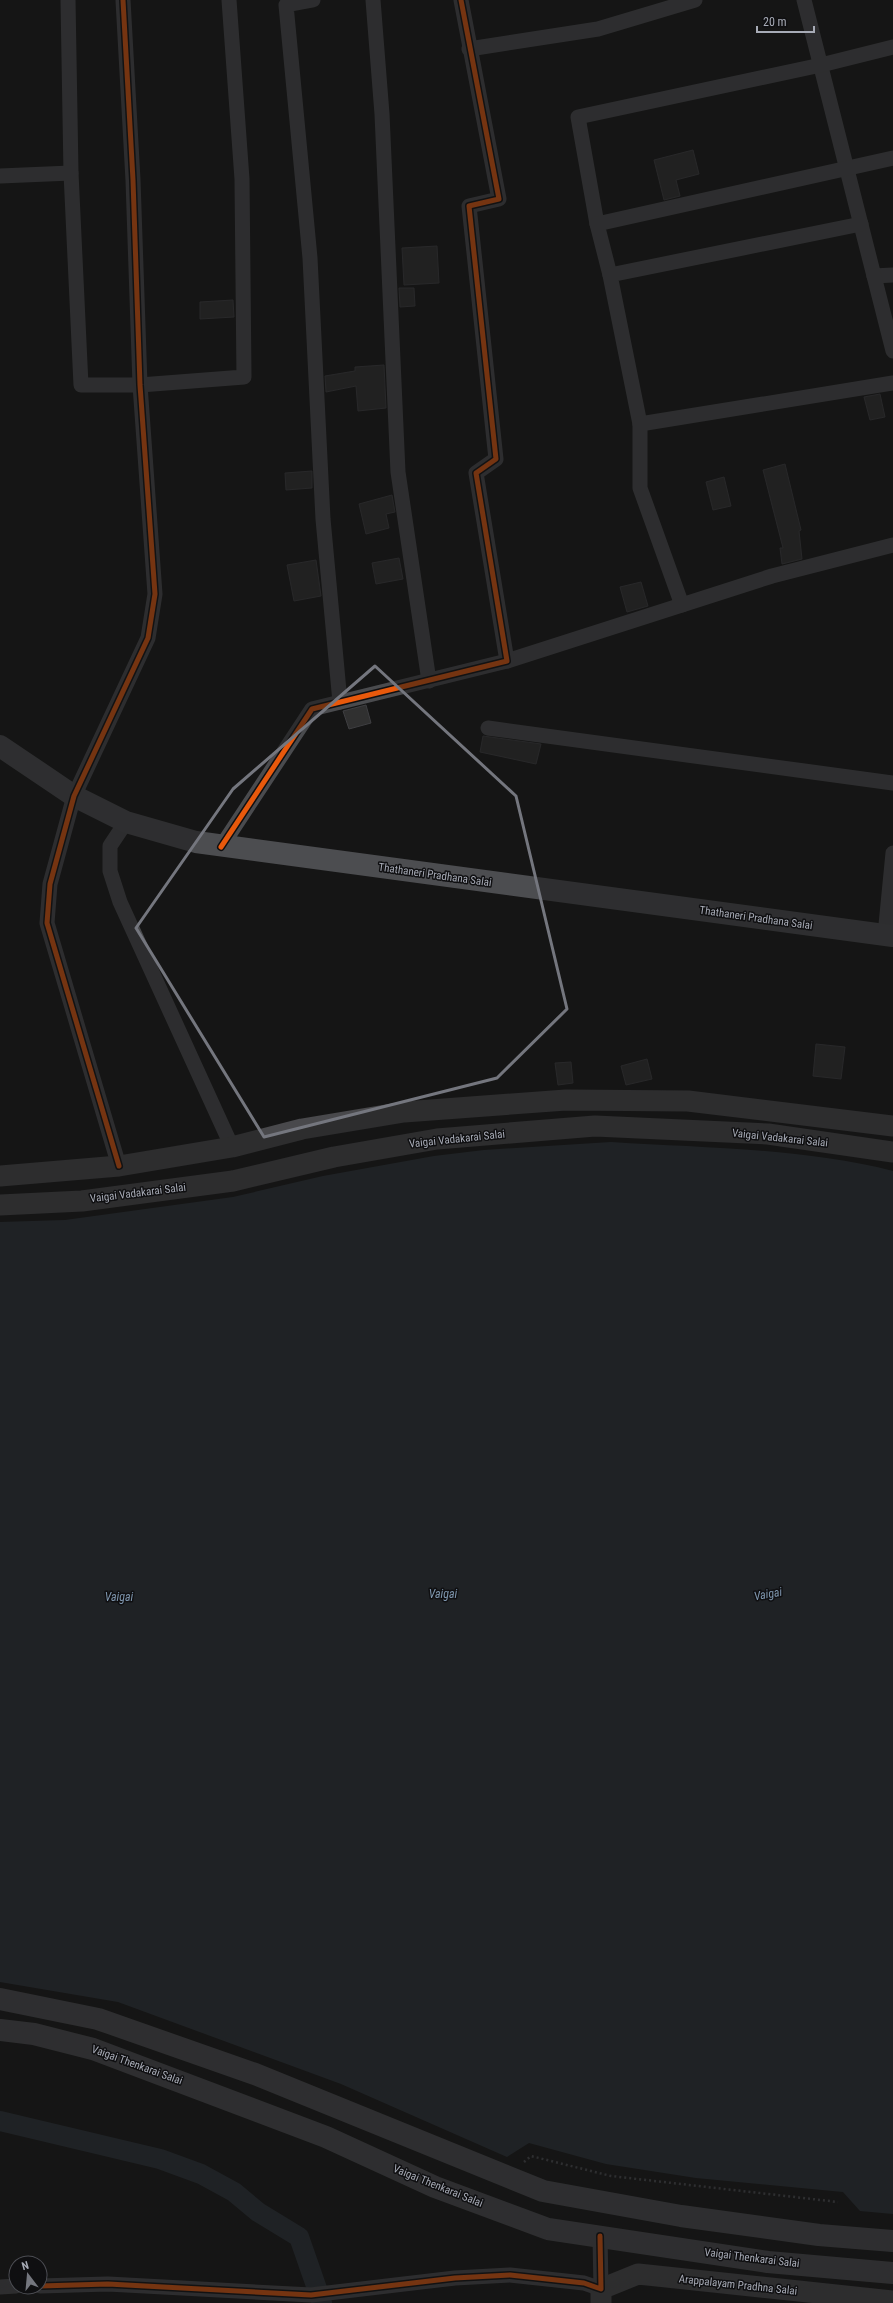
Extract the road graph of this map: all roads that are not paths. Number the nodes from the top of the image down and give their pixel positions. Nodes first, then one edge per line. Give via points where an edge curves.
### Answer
1 (68, 0) edge
2 (123, 0) edge
3 (229, 0) edge
4 (313, 0) edge
5 (374, 0) edge
6 (461, 0) edge
7 (696, 0) edge
8 (804, 0) edge
9 (893, 47) edge
10 (469, 49) junction
11 (820, 65) junction
12 (893, 158) edge
13 (846, 167) junction
14 (71, 173) junction
15 (0, 176) edge
16 (597, 224) junction
17 (861, 224) junction
18 (610, 275) junction
19 (893, 275) edge
20 (874, 276) junction
21 (893, 351) edge
22 (893, 383) edge
23 (140, 385) junction
24 (640, 424) junction
25 (893, 545) edge
26 (682, 605) junction
27 (507, 662) junction
28 (429, 681) junction
29 (340, 702) junction
30 (488, 728) dead end
31 (0, 746) edge
32 (893, 783) edge
33 (74, 796) junction
34 (126, 822) junction
35 (221, 847) junction
36 (893, 853) edge
37 (889, 936) edge
38 (893, 1126) edge
39 (232, 1148) junction
40 (893, 1152) edge
41 (120, 1166) junction
42 (0, 1176) edge
43 (0, 1205) edge
44 (0, 1999) edge
45 (0, 2030) edge
46 (600, 2236) junction
47 (893, 2241) edge
48 (893, 2273) edge
49 (48, 2286) edge
50 (601, 2296) edge
51 (266, 2298) edge
52 (893, 2301) edge

1 - 14 street
2 - 23 street via 133,180
3 - 23 street via 242,179 244,377
4 - 29 street via 286,5 310,258 323,519
5 - 28 street via 382,114 398,472
6 - 10 street
7 - 10 street via 598,29
8 - 11 street
9 - 11 street
10 - 27 street via 499,199 469,206 496,459 476,473
11 - 13 street
11 - 16 street via 578,117
12 - 13 street
13 - 16 street
13 - 17 street
14 - 15 street
14 - 23 street via 81,385
16 - 18 street
17 - 18 street
17 - 20 street
18 - 24 street
19 - 20 street
20 - 21 street
22 - 24 street
23 - 33 street via 155,594 148,638
24 - 26 street via 640,488
25 - 26 street via 772,576
26 - 27 street
27 - 28 street
28 - 29 street
29 - 35 street via 312,709
30 - 32 street
31 - 33 main road, Thathaneri Pradhana Salai
33 - 34 main road, Thathaneri Pradhana Salai
33 - 41 street via 50,884 47,924
34 - 35 main road, Thathaneri Pradhana Salai
34 - 39 street via 110,846 110,871 120,902
35 - 37 main road, Thathaneri Pradhana Salai
36 - 37 street
38 - 39 main road via 688,1101 566,1100 404,1112 302,1129
39 - 41 main road
40 - 43 main road, Vaigai Vadakarai Salai via 768,1134 595,1126 437,1139 334,1157 233,1181 82,1201
41 - 42 main road
44 - 47 main road via 98,2018 255,2074 543,2191 681,2216 819,2235
45 - 46 main road, Vaigai Thenkarai Salai via 34,2034 93,2049 326,2137 435,2187 548,2229
46 - 48 main road, Vaigai Thenkarai Salai via 768,2262
46 - 50 street
49 - 51 street via 108,2284
50 - 51 street via 584,2283 510,2275 455,2278
50 - 52 main road, Arappalayam Pradhna Salai via 638,2274

